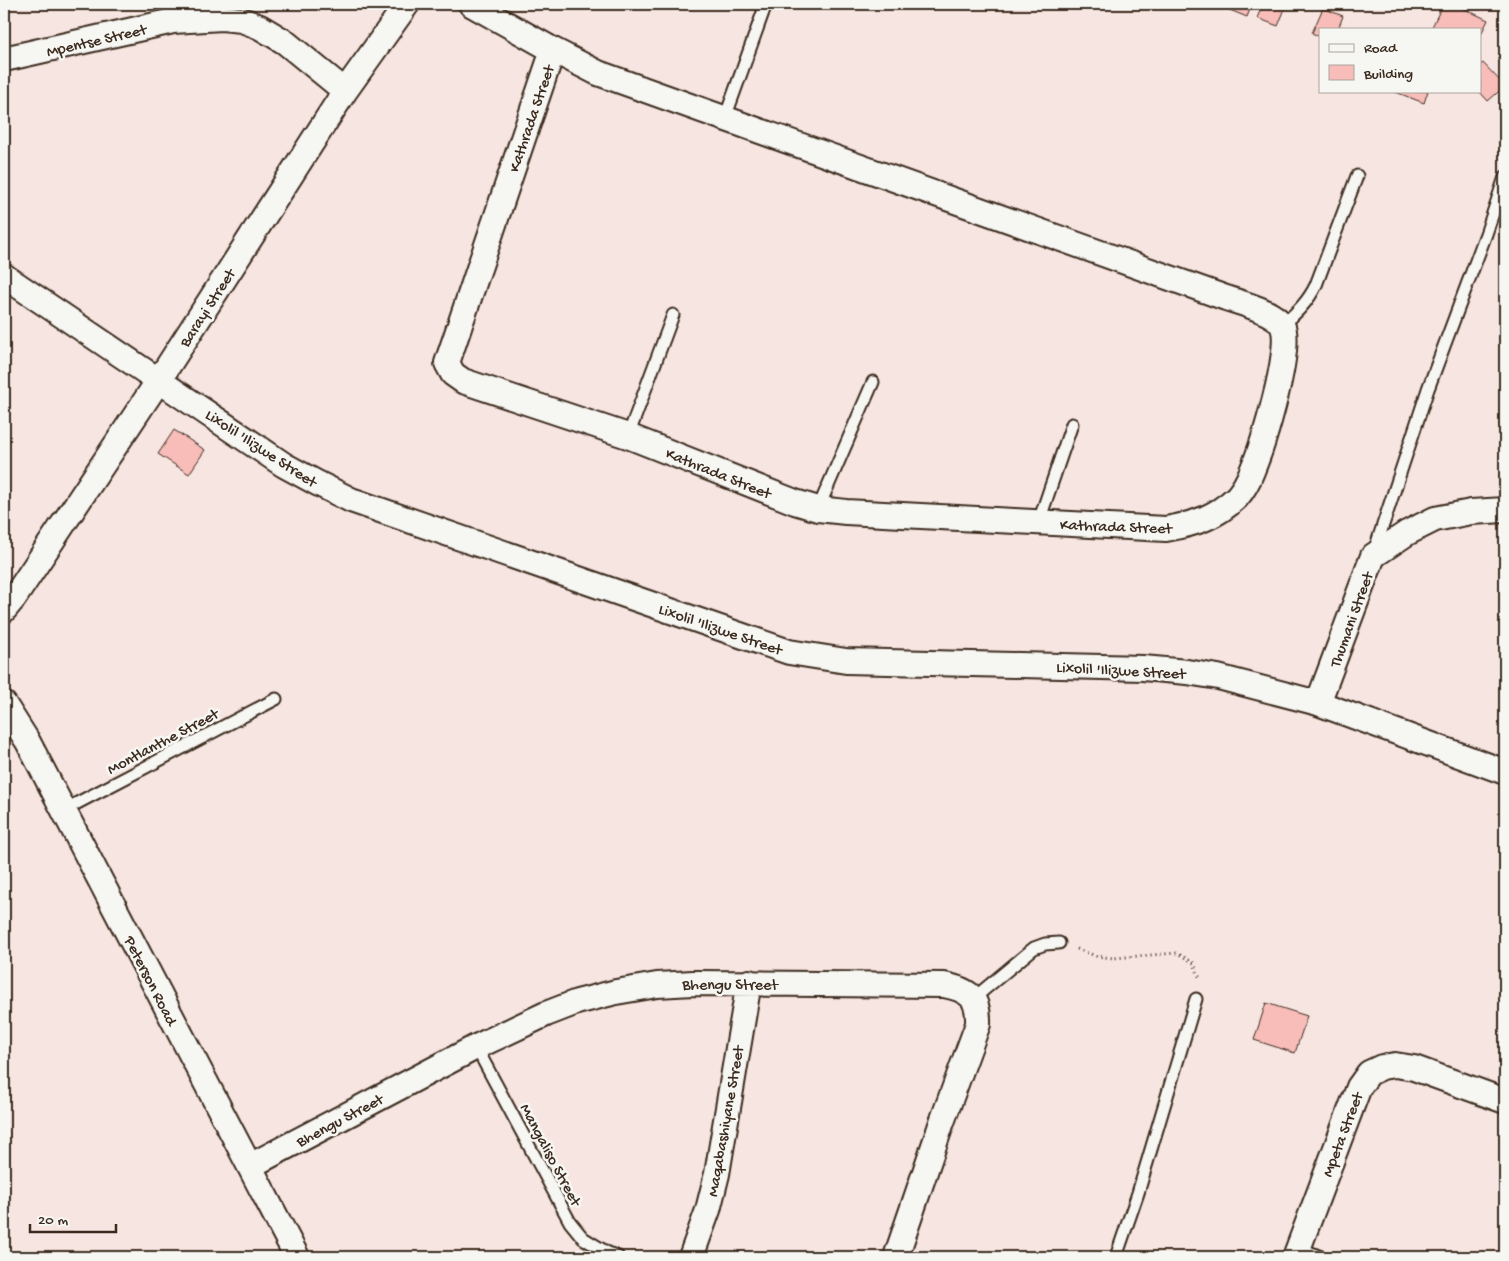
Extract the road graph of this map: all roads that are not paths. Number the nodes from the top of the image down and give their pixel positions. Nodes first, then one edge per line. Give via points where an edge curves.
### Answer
1 (407, 4) edge
2 (471, 4) edge
3 (766, 4) edge
4 (171, 12) edge
5 (553, 50) junction
6 (4, 60) edge
7 (345, 91) junction
8 (725, 118) junction
9 (1357, 176) dead end
10 (1505, 177) edge
11 (4, 276) edge
12 (673, 315) dead end
13 (1282, 326) junction
14 (160, 380) junction
15 (873, 382) dead end
16 (1072, 424) dead end
17 (628, 436) junction
18 (818, 509) junction
19 (1505, 510) edge
20 (1039, 522) junction
21 (1373, 556) junction
22 (4, 610) edge
23 (276, 699) dead end
24 (4, 704) edge
25 (1318, 704) junction
26 (1505, 772) edge
27 (64, 810) junction
28 (1060, 943) road end
29 (749, 982) junction
30 (974, 998) junction
31 (1196, 999) road end
32 (476, 1047) junction
33 (1505, 1101) edge
34 (250, 1166) junction
35 (1297, 1253) edge
36 (297, 1257) edge
37 (618, 1257) edge
38 (691, 1257) edge
39 (896, 1257) edge
40 (1116, 1257) edge
41 (1322, 1257) edge

1 - 7 street, Barayi Street
2 - 5 street, Kathrada Street
3 - 8 lane
4 - 6 street, Mpentse Street
4 - 7 street, Mpentse Street via 242,20 260,27 285,42
5 - 8 street, Kathrada Street via 598,73
5 - 17 street, Kathrada Street via 447,363 453,374 463,381
7 - 14 street, Barayi Street
8 - 13 street, Kathrada Street via 1226,298 1273,316
9 - 13 lane via 1311,297
10 - 21 lane via 1428,389
11 - 14 street, Lixolil 'Ilizwe Street
12 - 17 lane
13 - 20 street, Kathrada Street via 1285,341 1268,425 1252,472 1238,495 1221,511 1187,526 1166,529
14 - 22 street, Barayi Street
14 - 25 street, Lixolil 'Ilizwe Street via 284,465 351,500 789,652 846,661 1187,672 1238,681
15 - 18 lane
16 - 20 lane
17 - 18 street, Kathrada Street
18 - 20 street, Kathrada Street
19 - 21 street, Thumani Street via 1435,519
21 - 25 street, Thumani Street
23 - 27 lane, Montlanthe Street
24 - 27 street, Peterson Road
25 - 26 street, Lixolil 'Ilizwe Street
27 - 34 street, Peterson Road
28 - 30 lane via 1034,948
29 - 30 street, Bhengu Street via 944,985 963,990
29 - 32 street, Bhengu Street via 693,982 616,992 576,1002
29 - 38 street, Maqabashiyane Street via 717,1174
30 - 39 street via 979,1011 978,1024
31 - 40 lane
32 - 34 street, Bhengu Street
32 - 37 lane, Mangaliso Street via 570,1222 583,1238
33 - 35 street, Mpeta Street via 1414,1068 1396,1065 1369,1073 1358,1087
34 - 36 street, Peterson Road
35 - 41 lane, Mpeta Street

